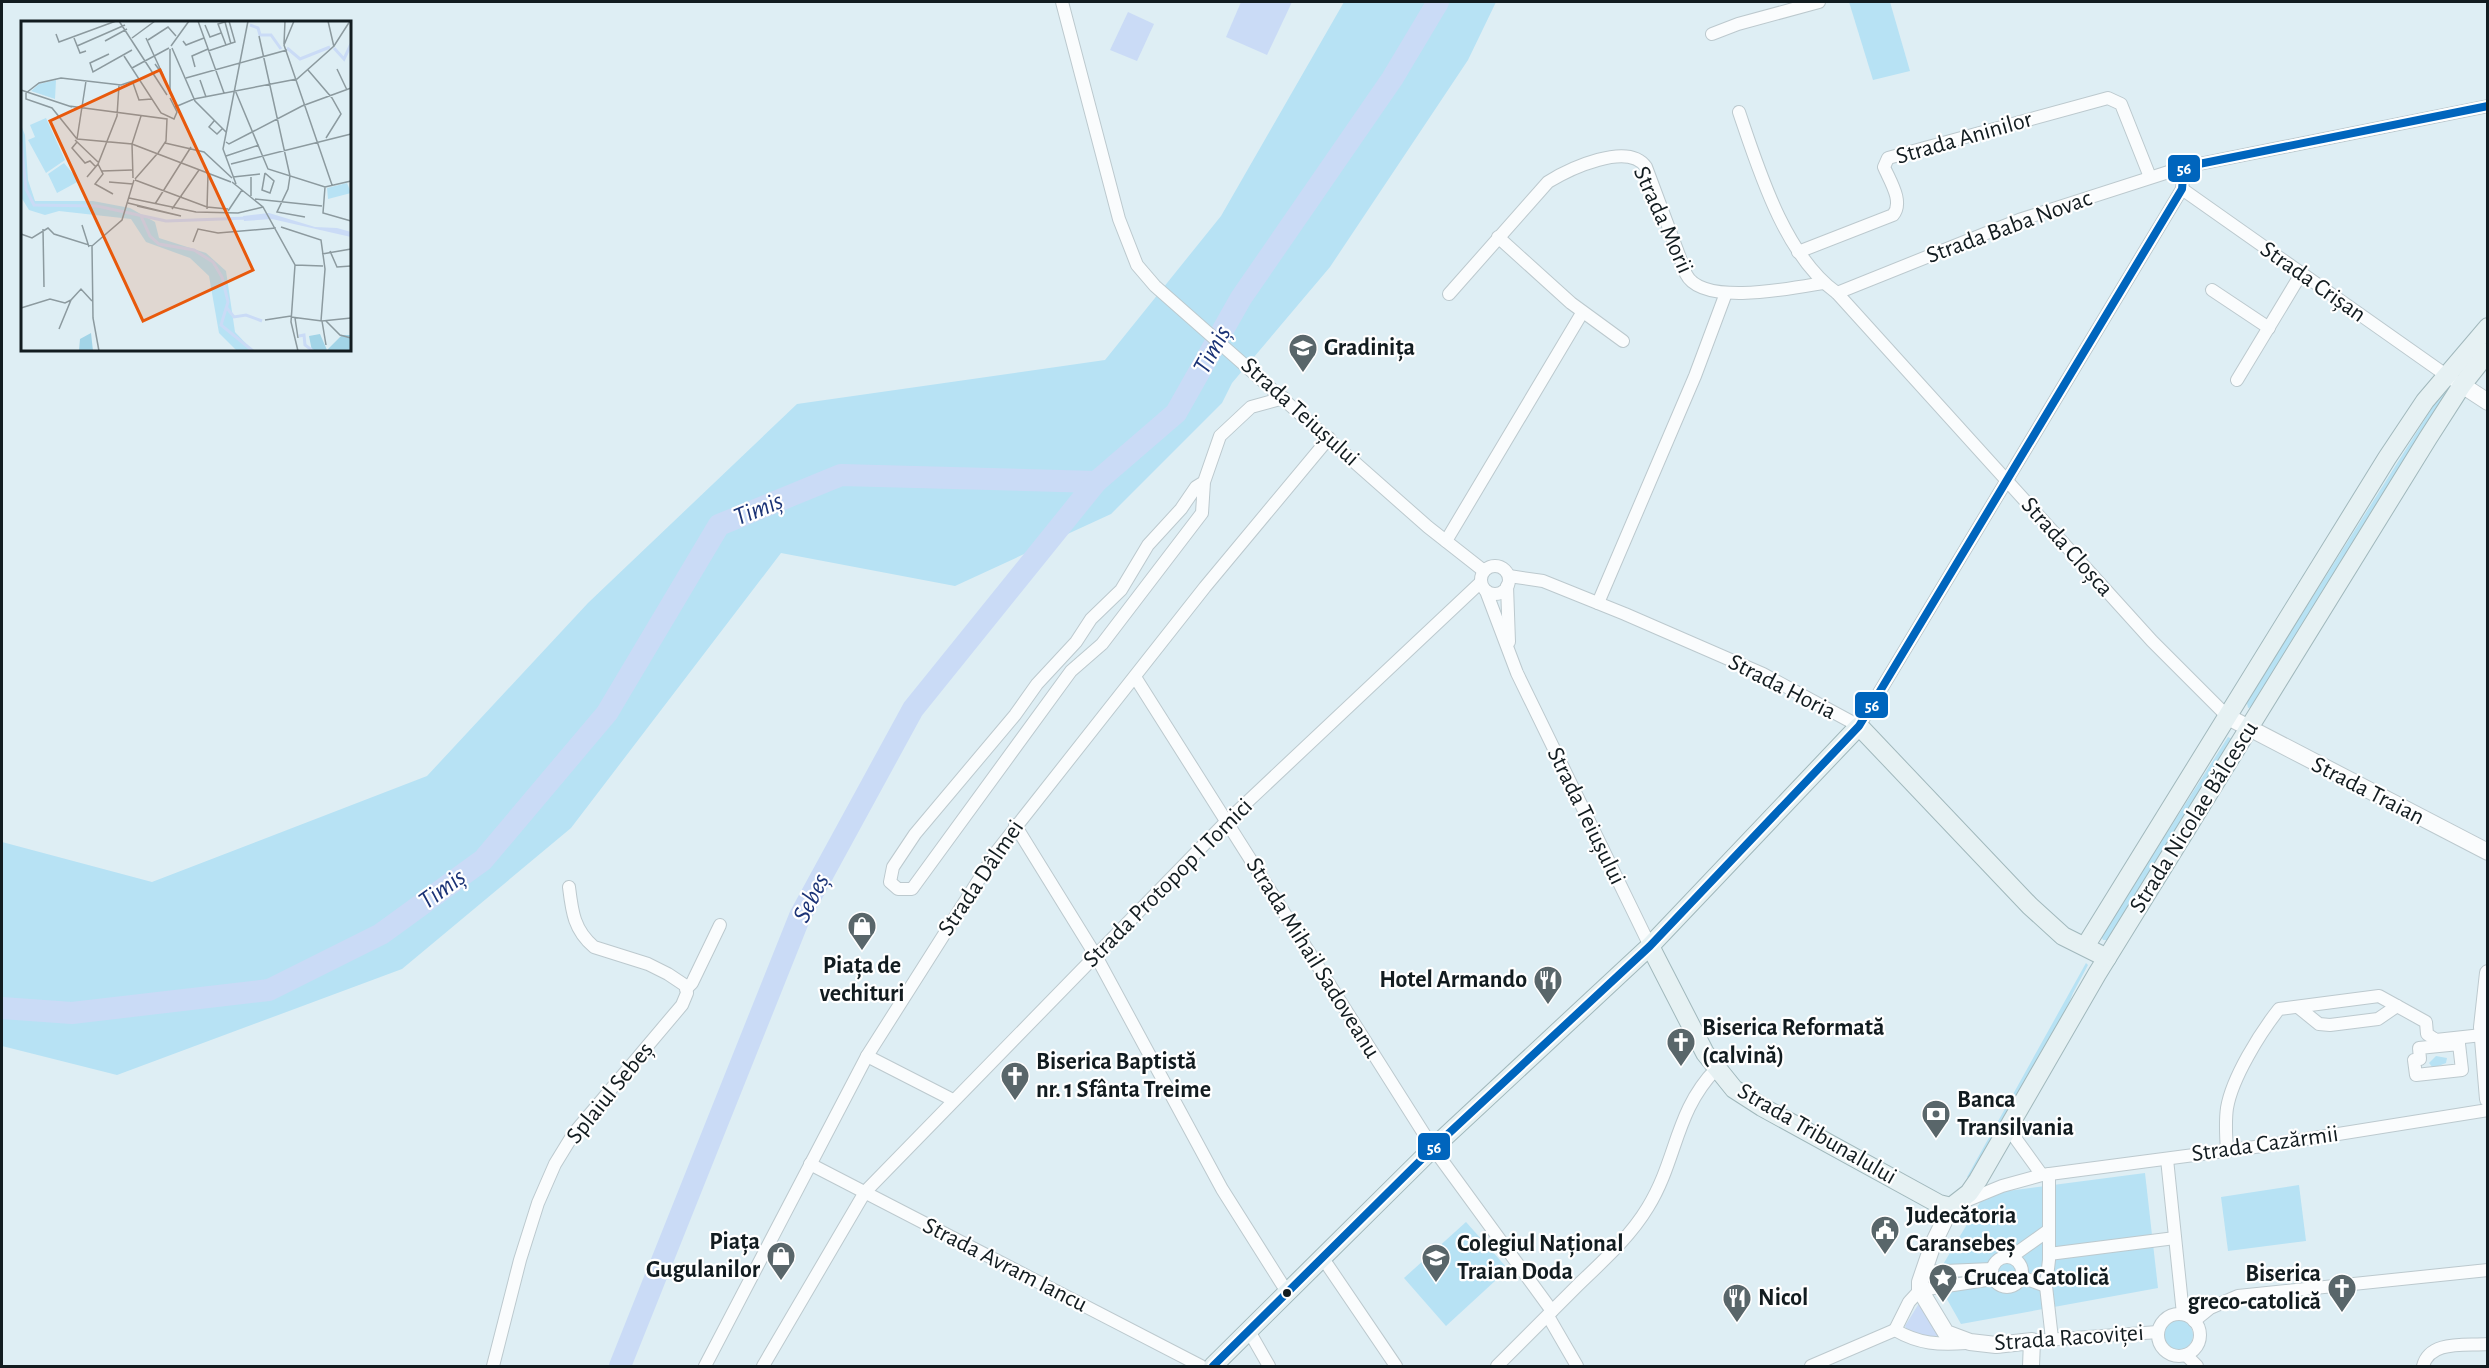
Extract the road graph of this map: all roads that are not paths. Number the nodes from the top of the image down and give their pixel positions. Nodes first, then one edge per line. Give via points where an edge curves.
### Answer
1 (1062, 2) edge
2 (1819, 2) edge
3 (1712, 34) dead end
4 (2487, 106) edge
5 (1739, 112) dead end
6 (2184, 167) junction
7 (2150, 177) junction
8 (2182, 189) junction
9 (1498, 237) junction
10 (1798, 252) junction
11 (2301, 274) junction
12 (1823, 283) junction
13 (2212, 290) dead end
14 (1726, 293) junction
15 (1837, 293) junction
16 (1449, 294) dead end
17 (1582, 313) junction
18 (2487, 327) edge
19 (2269, 328) junction
20 (1623, 341) dead end
21 (2487, 352) edge
22 (2445, 376) junction
23 (2237, 380) dead end
24 (2462, 385) junction
25 (1284, 398) junction
26 (2487, 402) edge
27 (1329, 438) junction
28 (2005, 478) junction
29 (1203, 482) junction
30 (1446, 542) junction
31 (1484, 581) junction
32 (1508, 581) junction
33 (1598, 603) junction
34 (1509, 652) junction
35 (1135, 677) junction
36 (2228, 717) junction
37 (1858, 726) junction
38 (2248, 729) junction
39 (1227, 821) junction
40 (1015, 825) junction
41 (2487, 852) edge
42 (569, 887) dead end
43 (720, 925) dead end
44 (2086, 945) junction
45 (1650, 946) junction
46 (1096, 956) junction
47 (2107, 958) junction
48 (2487, 973) edge
49 (686, 989) junction
50 (2397, 1006) junction
51 (2298, 1007) junction
52 (2482, 1035) junction
53 (867, 1056) junction
54 (1716, 1069) junction
55 (2487, 1099) edge
56 (953, 1100) junction
57 (2487, 1110) edge
58 (2008, 1128) junction
59 (1433, 1148) junction
60 (2227, 1151) junction
61 (2167, 1159) junction
62 (810, 1164) junction
63 (2046, 1174) junction
64 (865, 1192) junction
65 (1951, 1207) junction
66 (2049, 1230) junction
67 (2175, 1238) junction
68 (2049, 1254) junction
69 (1322, 1257) junction
70 (2011, 1257) junction
71 (2487, 1270) edge
72 (1922, 1272) junction
73 (1993, 1274) junction
74 (2021, 1277) junction
75 (2046, 1286) junction
76 (1920, 1290) junction
77 (1287, 1292) junction
78 (1550, 1313) junction
79 (2183, 1314) junction
80 (2194, 1321) junction
81 (1895, 1330) junction
82 (1249, 1331) junction
83 (2158, 1332) junction
84 (2052, 1339) junction
85 (2032, 1341) junction
86 (1970, 1342) junction
87 (2487, 1344) edge
88 (2186, 1355) junction
89 (493, 1366) edge
90 (705, 1366) edge
91 (763, 1366) edge
92 (1201, 1366) edge
93 (1213, 1366) edge
94 (1269, 1366) edge
95 (1396, 1366) edge
96 (1497, 1366) edge
97 (1577, 1366) edge
98 (1811, 1366) edge
99 (2031, 1366) edge
100 (2197, 1366) edge
101 (2423, 1366) edge

1 - 25 street, Strada Teiușului via 1129,249 1144,275
2 - 3 street
4 - 6 street, Strada Baba Novac
5 - 10 street
6 - 7 street, Strada Baba Novac
6 - 8 street
7 - 10 street, Strada Aninilor via 2121,105 2108,98 1888,158 1884,167 1898,209
7 - 15 street, Strada Baba Novac via 2019,220
8 - 11 street, Strada Crișan
8 - 28 street
9 - 14 street, Strada Morii via 1548,182 1566,171 1628,155 1641,160 1646,168 1689,279 1699,286
9 - 16 street, Strada Morii
9 - 17 street
10 - 12 street
11 - 19 street
11 - 22 street, Strada Crișan
12 - 14 street, Strada Morii
12 - 15 street
13 - 19 street
14 - 33 street via 1695,376
15 - 28 street, Strada Cloșca
17 - 20 street
17 - 30 street
18 - 22 main road, Strada Nicolae Bălcescu
19 - 23 street
21 - 24 main road, Strada Nicolae Bălcescu
22 - 24 street, Strada Crișan
22 - 36 main road, Strada Nicolae Bălcescu via 2387,458
24 - 26 street
24 - 38 main road, Strada Nicolae Bălcescu
25 - 27 street, Strada Teiușului
25 - 29 street via 1251,407 1220,436
27 - 30 street, Strada Teiușului
27 - 35 street, Strada Dâlmei
28 - 36 street, Strada Cloșca via 2152,641
28 - 37 street
29 - 29 street via 1202,513 1102,644 1071,671 912,890 890,882 893,867 915,834 1091,620 1121,590 1148,545
30 - 31 street, Strada Teiușului
31 - 32 street via 1498,593
31 - 32 street, Strada Horia via 1496,565 1504,569
31 - 34 street, Strada Teiușului
31 - 39 street, Strada Protopop I Tomici
32 - 33 street, Strada Horia via 1543,581
32 - 34 street, Strada Teiușului
33 - 37 street, Strada Horia via 1763,674
34 - 45 street, Strada Teiușului
35 - 39 street, Strada Mihail Sadoveanu
35 - 40 street, Strada Dâlmei
36 - 38 street, Strada Traian
36 - 44 main road, Strada Nicolae Bălcescu
37 - 44 main road, Strada Horia via 2030,906 2063,936
37 - 45 main road
38 - 41 street, Strada Traian
38 - 47 main road, Strada Nicolae Bălcescu
39 - 46 street, Strada Protopop I Tomici
39 - 59 street, Strada Mihail Sadoveanu
40 - 46 street
40 - 53 street, Strada Dâlmei
42 - 49 street via 576,927 594,947 668,974
43 - 49 street, Splaiul Sebeș
44 - 47 main road, Strada Horia
45 - 54 main road, Strada Tribunalului
45 - 59 main road
46 - 56 street, Strada Protopop I Tomici
46 - 77 street via 1222,1189
47 - 58 main road, Strada Nicolae Bălcescu
48 - 52 street
49 - 89 street, Splaiul Sebeș via 682,1005 574,1133 547,1180 520,1260
50 - 51 street via 2379,996
50 - 51 street via 2378,1018 2330,1025 2319,1024
50 - 52 street via 2426,1022 2427,1034 2436,1040
51 - 60 street via 2278,1009 2241,1071 2227,1107
52 - 55 street
53 - 56 street
53 - 62 street, Strada Dâlmei
54 - 65 main road, Strada Tribunalului via 1734,1089 1757,1104
54 - 78 street via 1684,1114 1664,1174 1647,1209 1616,1248
56 - 64 street, Strada Protopop I Tomici
57 - 60 street, Strada Cazărmii
58 - 63 street
58 - 65 main road, Strada Nicolae Bălcescu via 1969,1193
59 - 69 main road
59 - 78 street, Strada Mihail Sadoveanu
60 - 61 street, Strada Cazărmii
61 - 63 street, Strada Cazărmii
61 - 67 street
62 - 64 street, Strada Avram Iancu
62 - 90 street, Strada Dâlmei
63 - 65 street, Strada Cazărmii via 2002,1186
63 - 66 street
64 - 91 street, Strada Protopop I Tomici
64 - 92 street, Strada Avram Iancu
65 - 72 street, Strada Nicolae Bălcescu
66 - 68 street
66 - 70 street
67 - 68 street
67 - 79 street
68 - 75 street
69 - 77 main road
69 - 95 street
70 - 73 street via 1997,1260
70 - 74 street via 2021,1267
71 - 80 street via 2238,1296 2210,1308
72 - 73 street
72 - 76 street, Strada Nicolae Bălcescu
73 - 74 street via 2001,1285 2010,1286
73 - 76 street
74 - 75 street
75 - 84 street
76 - 81 street
76 - 86 street, Strada Racoviței via 1946,1333
77 - 82 main road
78 - 96 street
78 - 97 street, Strada Mihail Sadoveanu
79 - 80 street
79 - 83 street, Strada Racoviței via 2164,1320
80 - 88 street via 2199,1340
81 - 86 street via 1913,1341 1940,1345
81 - 98 street
82 - 93 main road
82 - 94 street
83 - 84 street, Strada Racoviței
83 - 88 street, Strada Racoviței via 2160,1344 2168,1353
84 - 85 street, Strada Racoviței
85 - 86 street, Strada Racoviței via 1996,1345
85 - 99 street
87 - 101 street via 2434,1348 2426,1355
88 - 100 street

